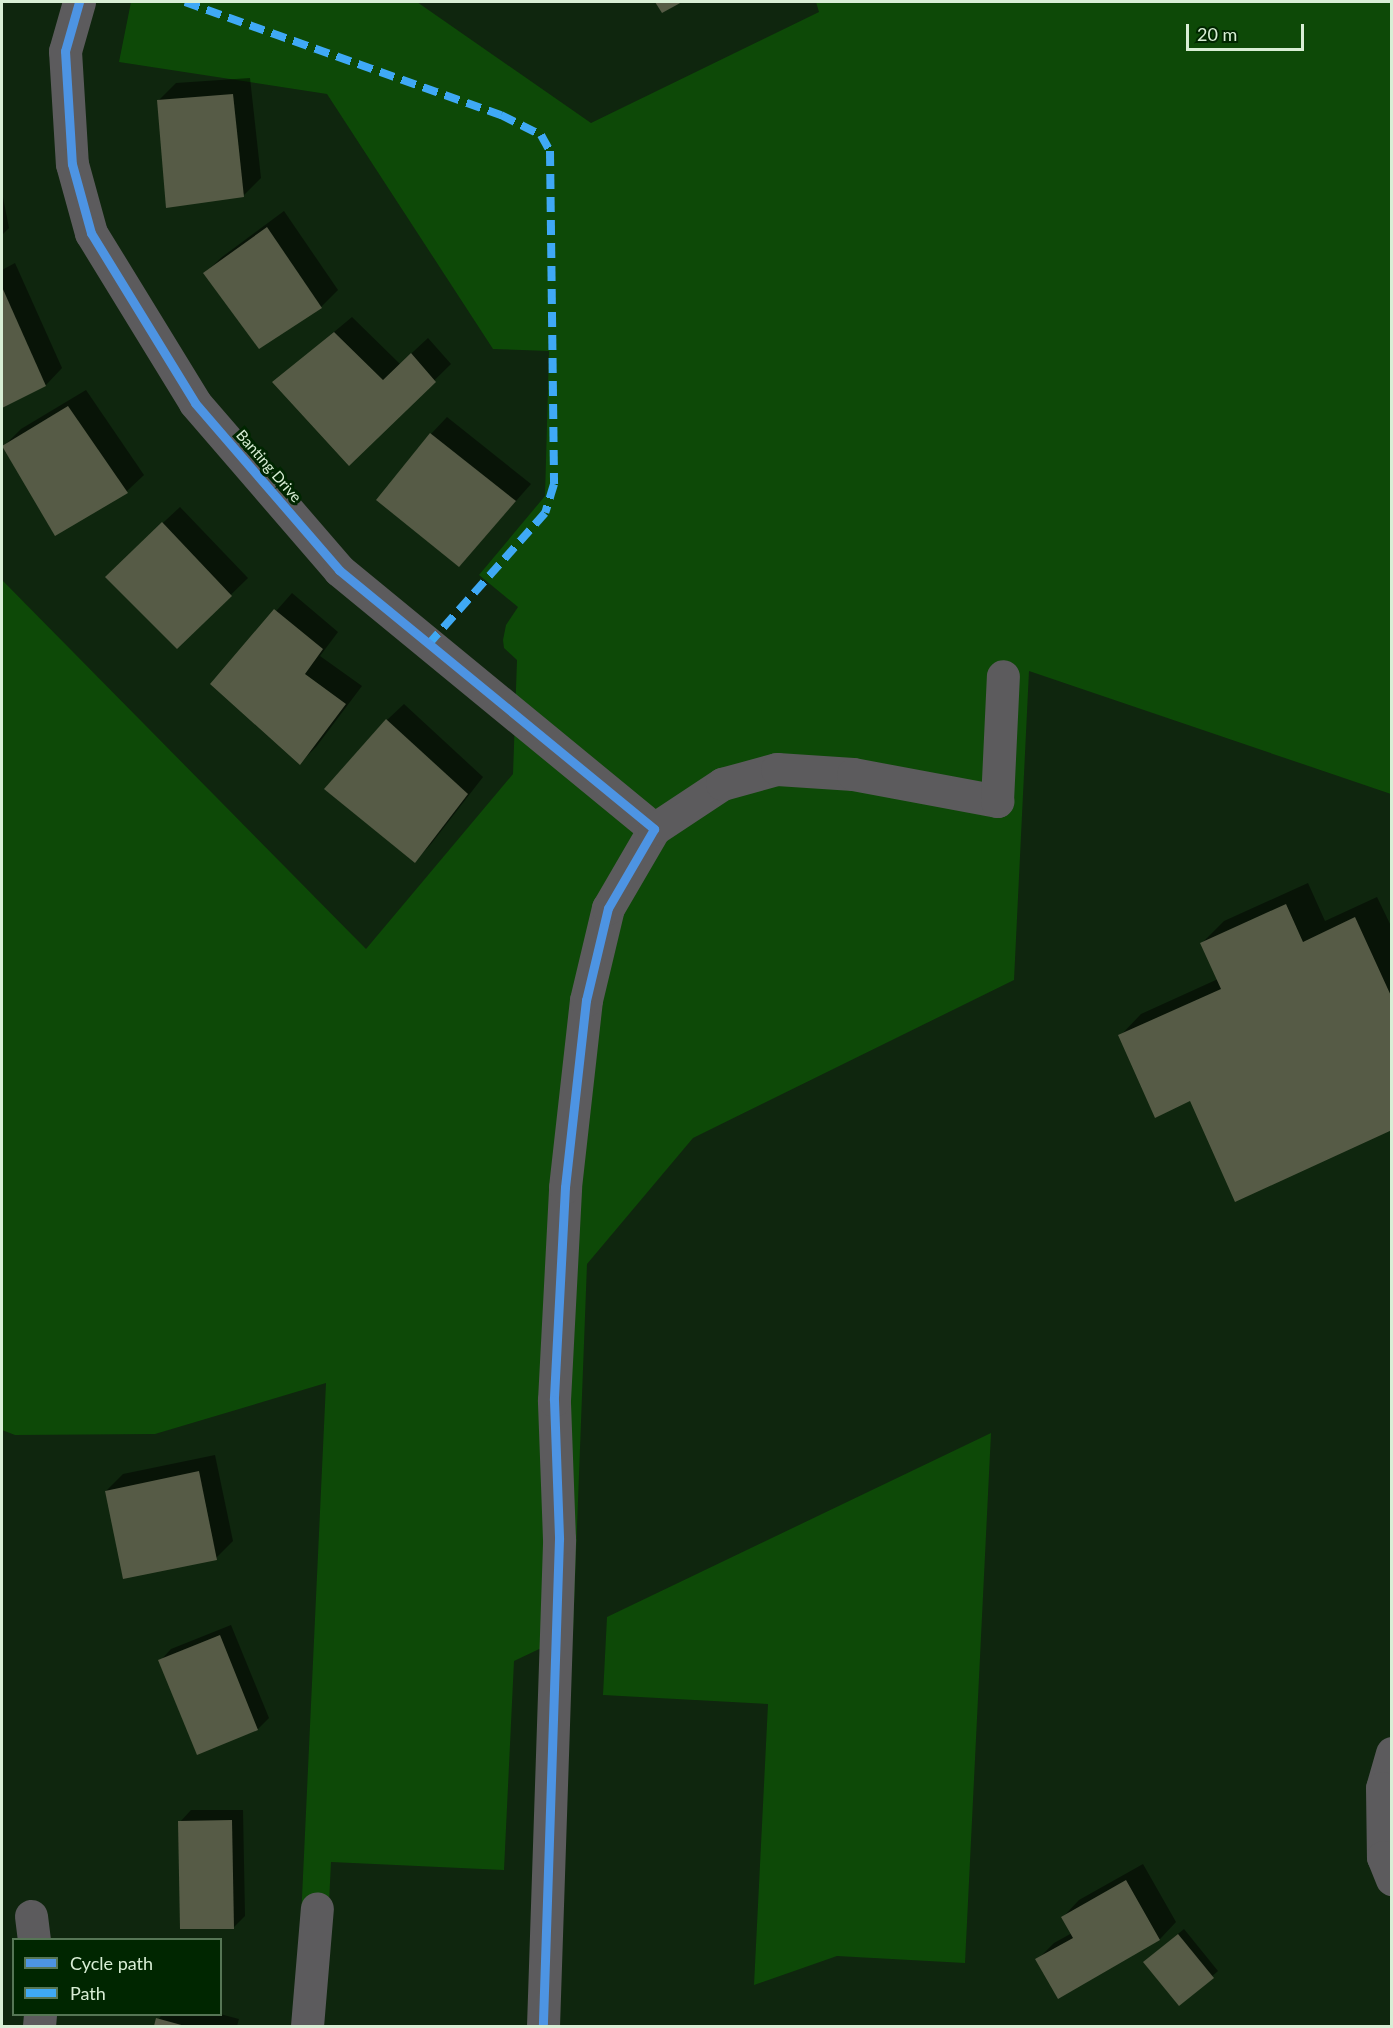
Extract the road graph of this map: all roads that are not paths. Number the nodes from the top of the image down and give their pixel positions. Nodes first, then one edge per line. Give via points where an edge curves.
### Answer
1 (79, 2) edge
2 (1003, 676) dead end
3 (654, 829) junction
4 (1392, 1753) edge
5 (1392, 1879) edge
6 (316, 1908) dead end
7 (307, 2026) edge
8 (543, 2026) edge

1 - 3 street, Banting Drive via 65,51 72,164 91,233 195,403 339,570
2 - 3 street via 997,801 853,774 777,769 722,784
3 - 8 street via 608,908 586,1000 565,1187 554,1400 559,1539
4 - 5 street via 1382,1788 1383,1857
6 - 7 street

